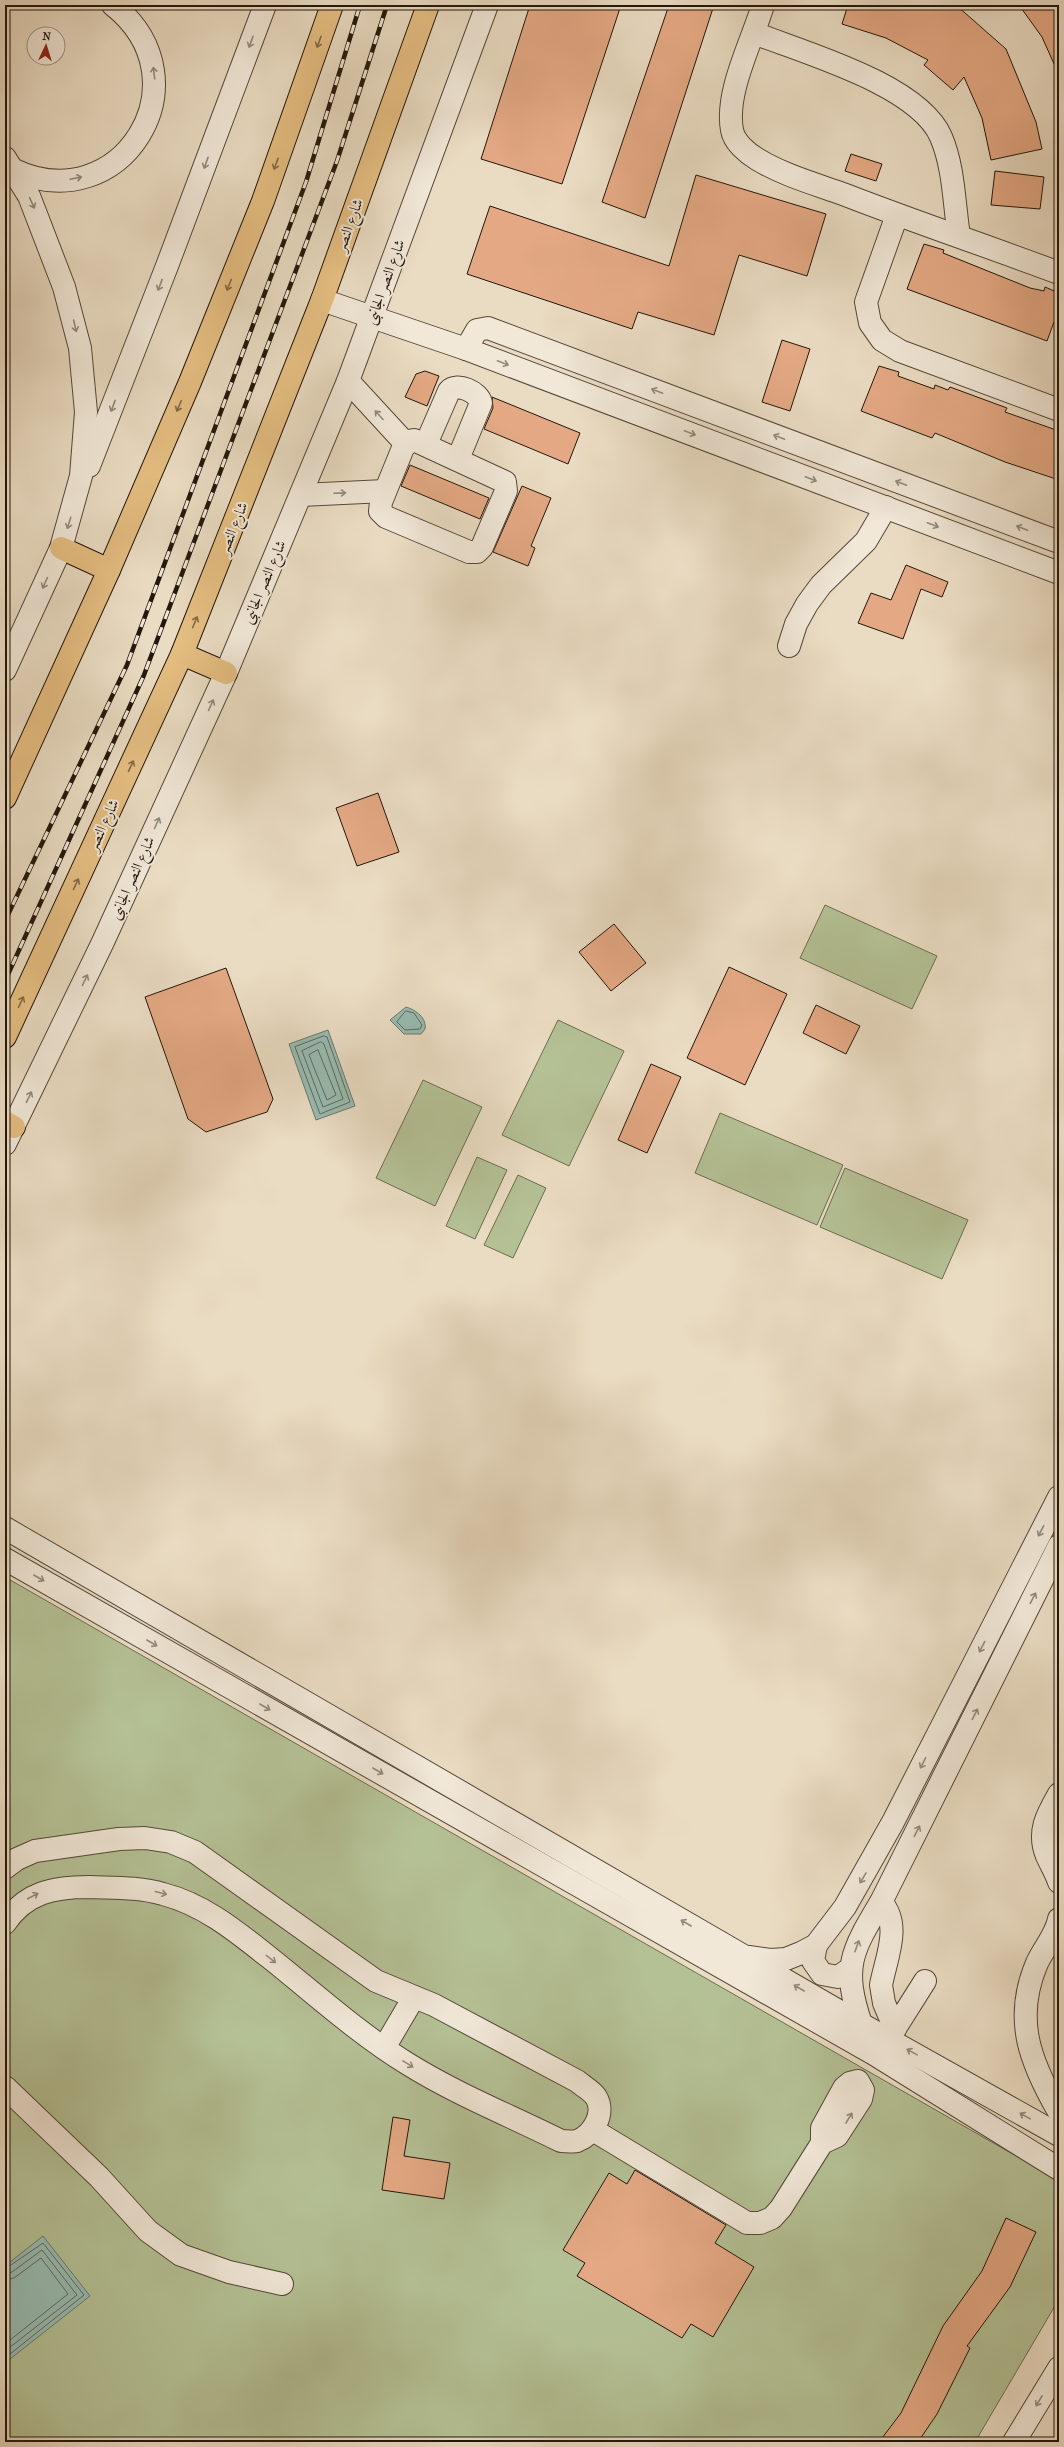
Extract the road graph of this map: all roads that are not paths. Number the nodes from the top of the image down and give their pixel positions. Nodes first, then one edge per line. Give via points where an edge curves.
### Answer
1 (113, 5) edge
2 (265, 5) edge
3 (332, 5) edge
4 (428, 5) edge
5 (487, 5) edge
6 (763, 5) edge
7 (754, 33) junction
8 (8, 163) edge
9 (897, 215) junction
10 (959, 236) junction
11 (1059, 273) edge
12 (322, 300) junction
13 (372, 318) junction
14 (466, 349) junction
15 (348, 381) junction
16 (1059, 410) edge
17 (416, 444) junction
18 (458, 459) junction
19 (385, 491) junction
20 (301, 494) junction
21 (76, 500) junction
22 (886, 507) junction
23 (1059, 542) edge
24 (61, 548) junction
25 (109, 570) junction
26 (1059, 573) edge
27 (789, 646) dead end
28 (182, 654) junction
29 (5, 670) edge
30 (226, 672) junction
31 (5, 798) edge
32 (5, 1037) edge
33 (8, 1131) edge
34 (1059, 1497) edge
35 (5, 1528) edge
36 (1059, 1546) edge
37 (5, 1559) edge
38 (1059, 1794) edge
39 (5, 1868) edge
40 (1059, 1882) edge
41 (881, 1902) junction
42 (1059, 1919) edge
43 (5, 1923) edge
44 (816, 1945) junction
45 (738, 1953) junction
46 (851, 1968) junction
47 (925, 1981) dead end
48 (414, 1997) junction
49 (861, 2024) junction
50 (886, 2041) junction
51 (384, 2048) junction
52 (5, 2087) edge
53 (1059, 2112) edge
54 (592, 2130) junction
55 (1059, 2135) edge
56 (1059, 2169) edge
57 (282, 2284) dead end
58 (1059, 2368) edge
59 (1014, 2442) edge

8 -> 1 street via 39,179 55,181 88,176 117,161 139,137 151,112 155,91 151,58 137,28
2 -> 21 street
3 -> 25 main road via 262,201 190,382
4 - 12 main road, شارع النصر
5 - 13 street, شارع النصر الجانبى
6 - 7 street
7 - 9 street via 737,80 731,107 732,131 739,144 756,159 776,168
7 - 10 street via 859,74 898,93 913,104 941,136 947,156
8 -> 21 street via 29,196 42,226 64,287 80,348 86,412 84,460
9 - 10 street
9 - 16 street via 866,302 870,323 882,340 900,351
10 - 11 street
12 - 13 street
28 -> 12 main road, شارع النصر
13 - 14 street
13 - 15 street, شارع النصر الجانبى
14 -> 22 street
23 -> 14 street via 488,328 474,333
17 -> 15 street
15 - 20 street, شارع النصر الجانبى
17 - 18 street
17 - 18 street via 449,391 454,387 460,387 477,395 481,402
17 - 19 street
18 - 19 street via 502,480 506,485 506,491 485,540 477,552 469,552 386,517 379,506
20 -> 19 street
20 - 30 street, شارع النصر الجانبى
21 -> 24 street
22 -> 26 street
22 - 27 street via 866,541 821,585 807,604 796,624
24 - 25 main road
24 -> 29 street
25 - 31 main road
28 - 30 main road
32 -> 28 main road, شارع النصر
33 -> 30 street, شارع النصر الجانبى via 102,944
34 -> 44 street via 875,1857 845,1907
45 -> 35 street
41 -> 36 street
37 -> 50 street
38 - 40 street via 1045,1821 1042,1833 1043,1846
39 - 48 street via 35,1851 119,1839 145,1838 171,1842 195,1852 376,1980
46 -> 41 street via 859,1939
41 - 50 street via 889,1913 892,1926 881,1994
42 - 53 street via 1031,1979 1024,2009 1026,2033 1040,2077
43 -> 51 street via 28,1899 42,1891 58,1888 138,1888 163,1894 210,1913
44 - 45 street via 781,1959 754,1958
44 - 46 street via 813,1961 822,1974 838,1977
49 -> 45 street
46 - 49 street via 851,1997
47 - 50 street
48 - 51 street
48 - 54 street via 452,2014 577,2081 596,2096 600,2106 598,2119
49 - 50 street
50 - 54 street via 858,2081 863,2090 861,2099 837,2136 822,2143 772,2218 760,2224 747,2223
55 -> 50 street
50 - 56 street
51 -> 54 street via 435,2079 561,2141 576,2141
52 - 57 street via 99,2177 153,2235 181,2255 229,2272
58 -> 59 street

